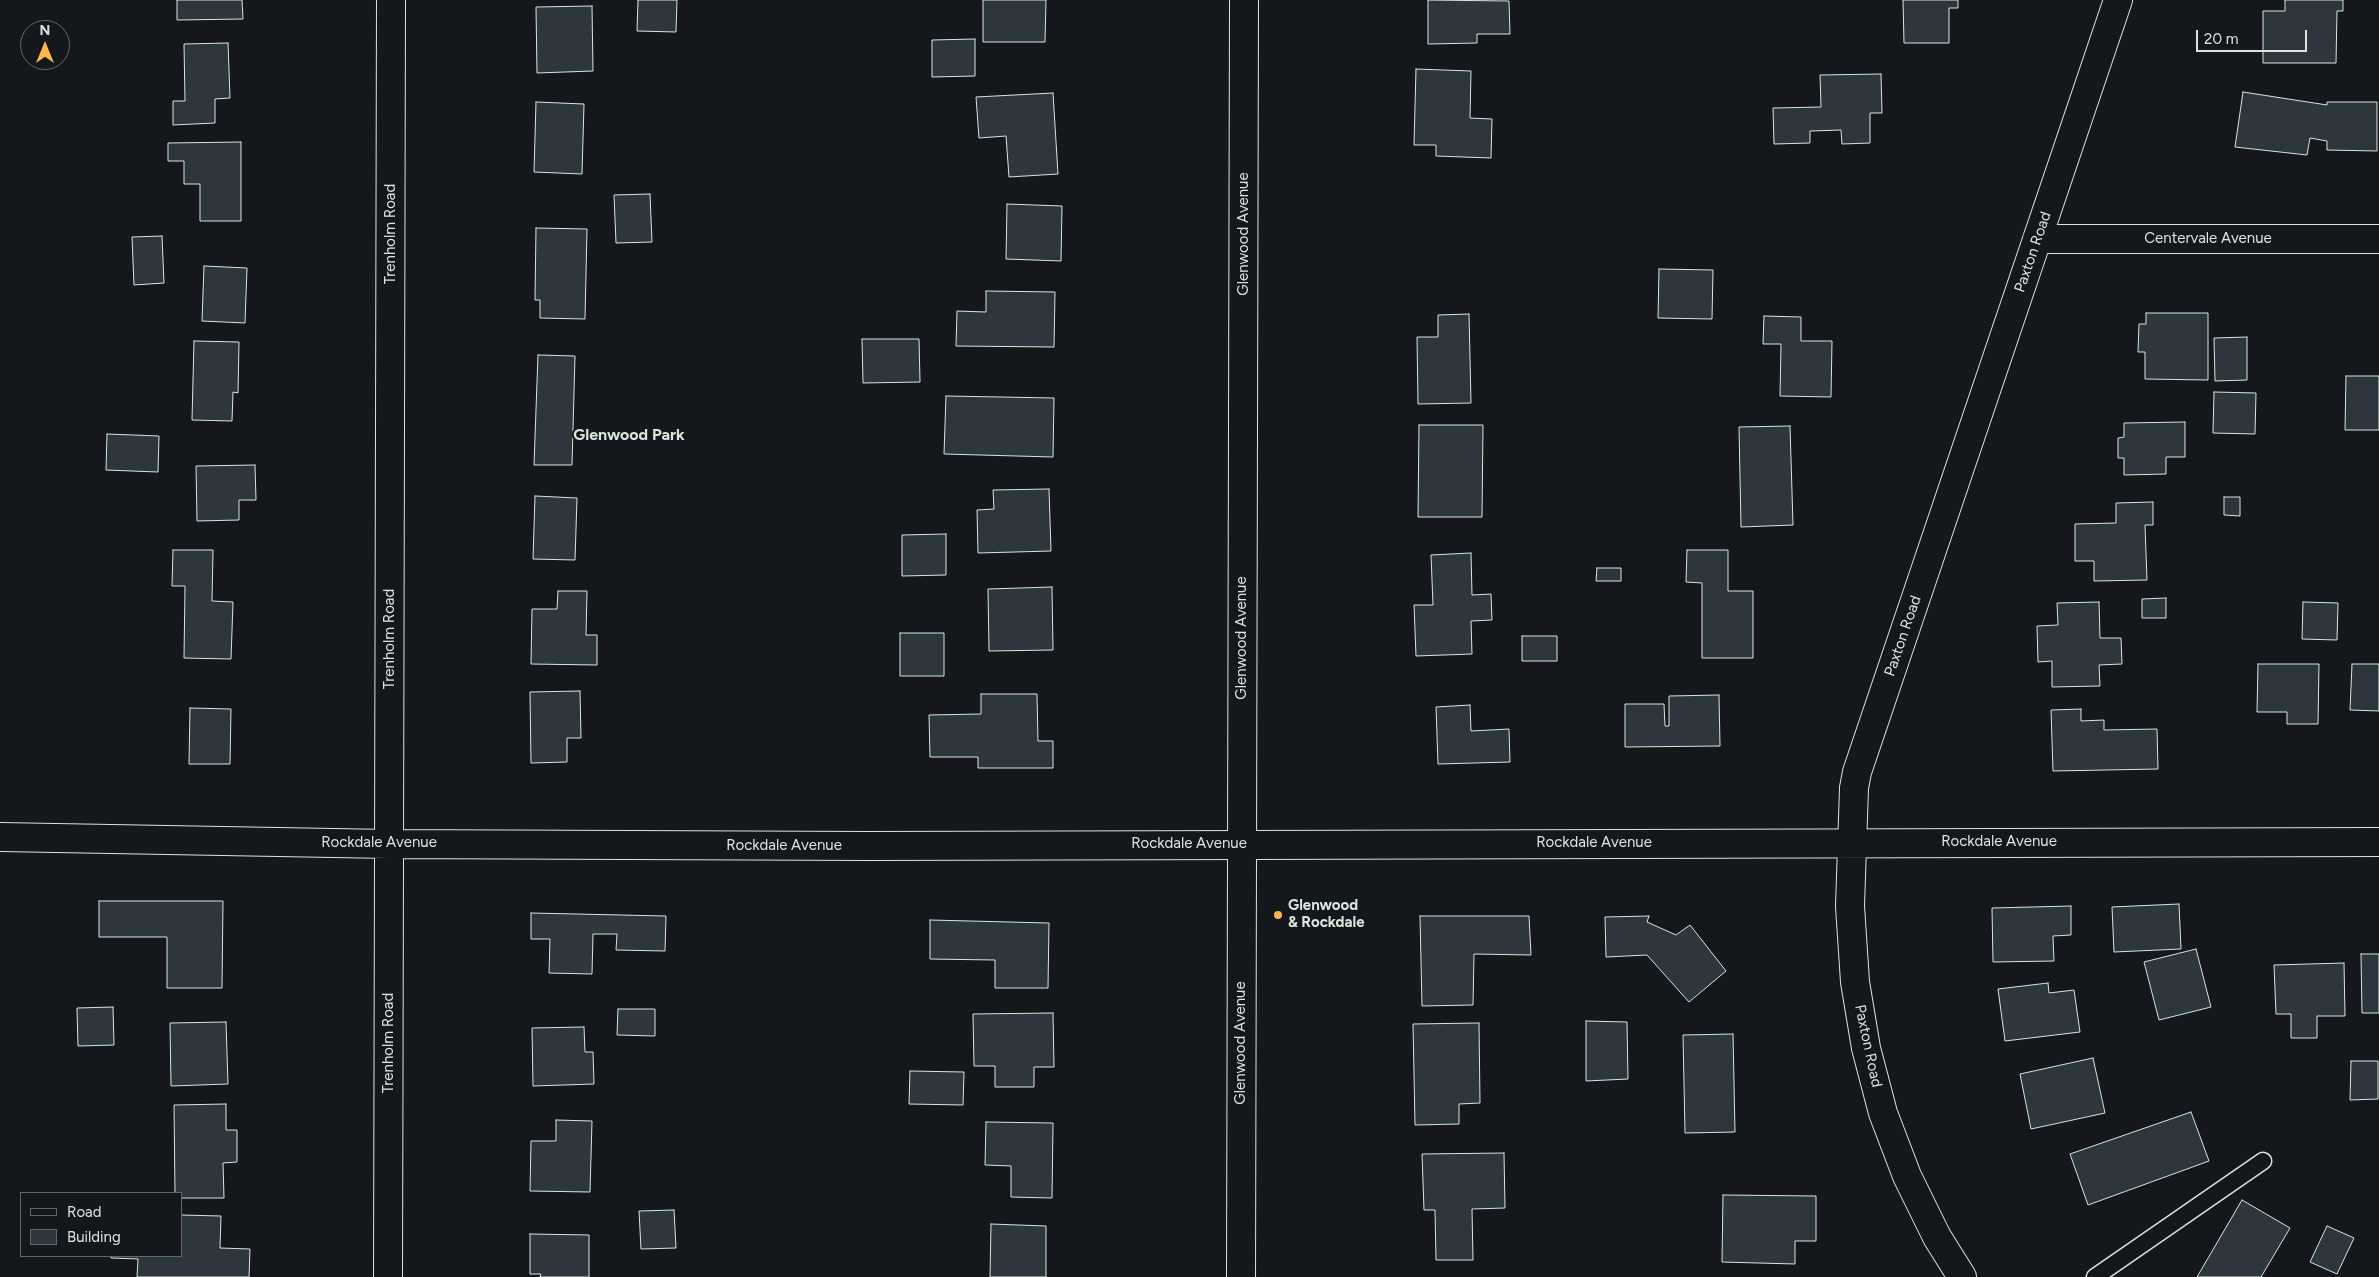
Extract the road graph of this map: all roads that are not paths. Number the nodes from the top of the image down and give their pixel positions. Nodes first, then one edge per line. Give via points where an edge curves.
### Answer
1 (391, 0) edge
2 (1244, 0) edge
3 (2118, 0) edge
4 (2037, 239) junction
5 (2379, 239) edge
6 (0, 837) edge
7 (1852, 842) junction
8 (2379, 842) edge
9 (389, 844) junction
10 (1242, 844) junction
11 (2262, 1161) dead end
12 (388, 1277) edge
13 (1241, 1277) edge
14 (1962, 1277) edge
15 (2095, 1277) edge

1 - 9 street, Trenholm Road
2 - 10 street, Glenwood Avenue
3 - 4 street, Paxton Road
4 - 5 street, Centervale Avenue
4 - 7 street, Paxton Road via 1857,772
6 - 9 street, Rockdale Avenue
7 - 8 street, Rockdale Avenue
7 - 10 street, Rockdale Avenue
7 - 14 street, Paxton Road via 1850,915 1855,982 1866,1048 1883,1113 1907,1176 1936,1237
9 - 10 street, Rockdale Avenue
9 - 12 street, Trenholm Road
10 - 13 street, Glenwood Avenue
11 - 15 lane

